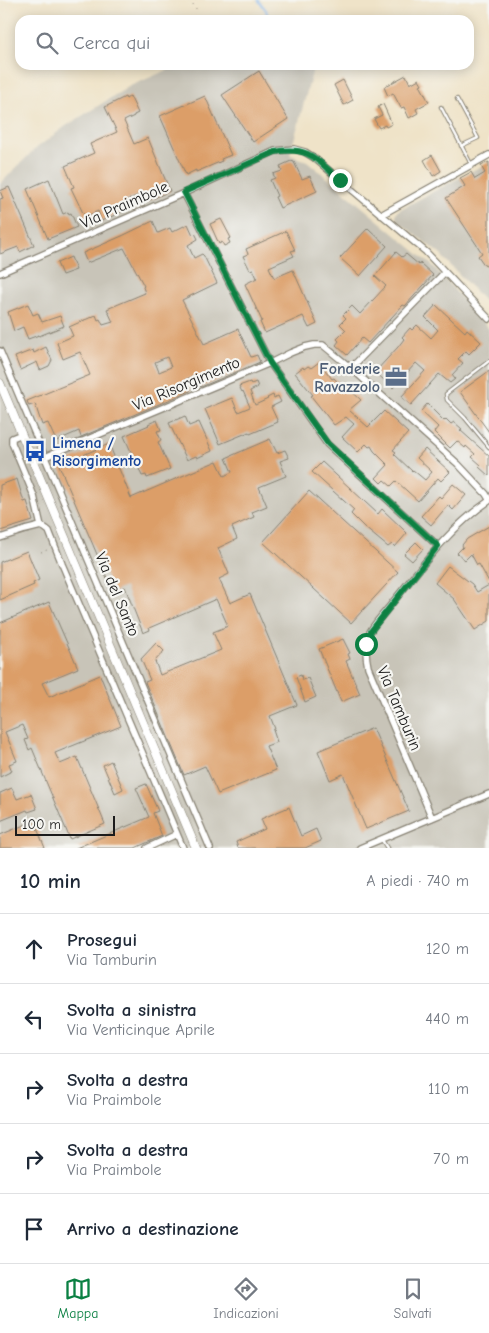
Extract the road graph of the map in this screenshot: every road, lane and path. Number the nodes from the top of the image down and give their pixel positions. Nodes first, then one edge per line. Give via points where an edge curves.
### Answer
1 (190, 0) edge
2 (197, 10) dead end
3 (457, 99) dead end
4 (441, 108) dead end
5 (461, 146) junction
6 (489, 155) edge
7 (471, 165) junction
8 (184, 192) junction
9 (381, 215) junction
10 (445, 272) junction
11 (0, 273) edge
12 (489, 319) edge
13 (0, 351) edge
14 (489, 361) edge
15 (270, 363) junction
16 (351, 368) junction
17 (0, 383) edge
18 (22, 434) junction
19 (489, 447) edge
20 (45, 457) junction
21 (489, 500) edge
22 (41, 526) junction
23 (0, 538) edge
24 (438, 546) junction
25 (47, 550) dead end
26 (41, 552) dead end
27 (34, 560) dead end
28 (31, 561) dead end
29 (144, 724) junction
30 (132, 729) junction
31 (489, 794) edge
32 (432, 818) junction
33 (177, 834) junction
34 (382, 839) junction
35 (147, 848) edge
36 (183, 848) edge
37 (196, 848) edge
38 (210, 848) edge
39 (360, 848) edge
40 (387, 848) edge

1 - 2 path
3 - 5 lane via 478,138
4 - 5 lane
5 - 7 lane
6 - 7 street
7 - 9 street
8 - 9 street, Via Praimbole via 275,152 294,150 313,156
8 - 11 street, Via Praimbole
8 - 15 street
9 - 10 street, Via Praimbole
10 - 12 street, Via Praimbole
10 - 16 street
13 - 20 street, Via del Santo
14 - 19 lane via 446,394 447,400
15 - 16 street, Via Risorgimento via 314,344 323,345
15 - 20 street, Via Risorgimento
15 - 24 street via 328,444
16 - 21 street, Via Risorgimento via 458,464
17 - 18 street
18 - 22 street via 12,438 12,443 34,496
18 - 29 street
20 - 38 street, Via del Santo
21 - 24 street, Via Tamburin
22 - 23 street
22 - 30 street via 49,531
24 - 32 street, Via Tamburin via 371,631 366,644 368,667
25 - 26 path
27 - 28 path
29 - 30 street
29 - 37 street
30 - 33 street
31 - 32 street
32 - 34 street
33 - 35 street
33 - 36 street
34 - 39 street
34 - 40 lane

